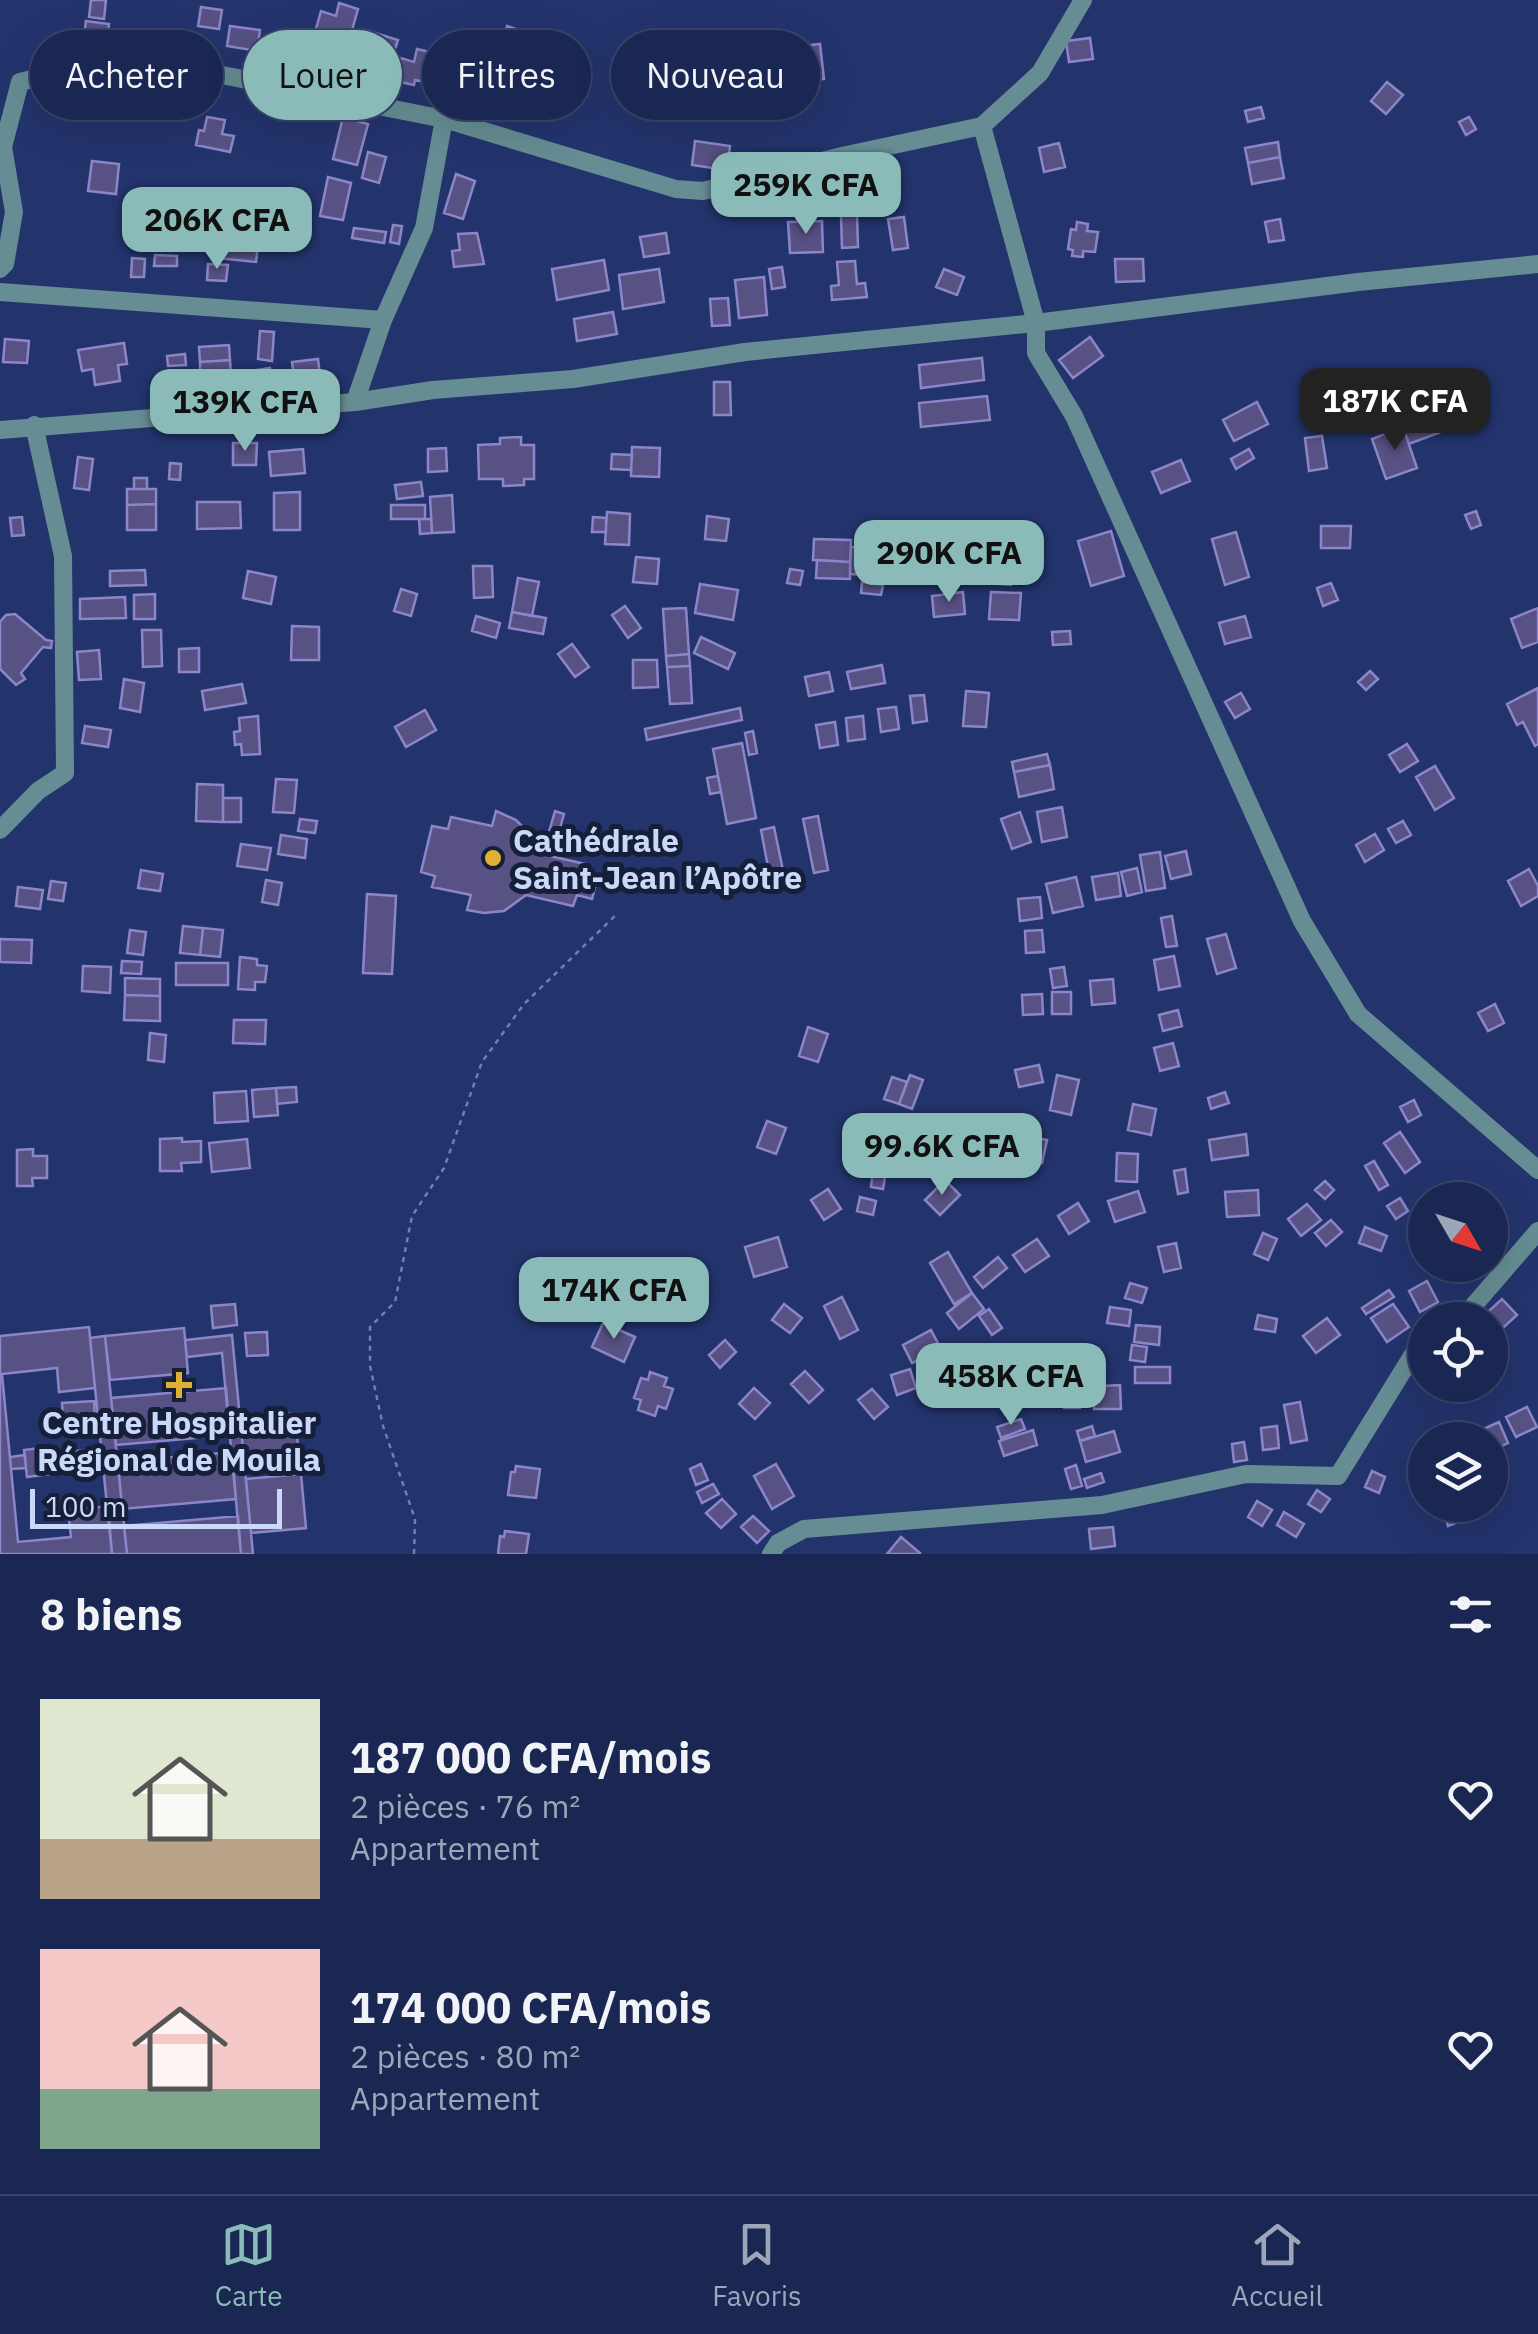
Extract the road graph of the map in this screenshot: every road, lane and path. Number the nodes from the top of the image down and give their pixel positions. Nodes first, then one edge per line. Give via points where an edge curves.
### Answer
1 (1083, 0) edge
2 (422, 115) edge
3 (444, 120) edge
4 (447, 120) edge
5 (982, 126) junction
6 (1538, 264) edge
7 (0, 269) edge
8 (0, 292) edge
9 (384, 320) junction
10 (1036, 322) junction
11 (355, 402) junction
12 (34, 425) junction
13 (0, 430) edge
14 (0, 830) edge
15 (618, 914) dead end
16 (1538, 1170) edge
17 (1538, 1232) edge
18 (1477, 1302) edge
19 (1408, 1361) edge
20 (414, 1554) edge
21 (770, 1554) edge

1 - 5 street via 1040,72
2 - 7 street via 197,70 72,70 20,82 3,147 14,212
3 - 9 street via 424,228
4 - 5 street via 703,192
5 - 10 street
6 - 10 street
8 - 9 street
9 - 11 street
10 - 11 street
10 - 16 street via 1036,353 1074,416 1302,921 1358,1014
11 - 12 street
12 - 13 street
12 - 14 street via 63,556 64,773
15 - 20 path via 524,1004 482,1062 444,1168 412,1216 394,1302 370,1327 370,1366 383,1426 415,1519
17 - 18 street
19 - 21 street via 1338,1476 1246,1474 1102,1506 804,1529

